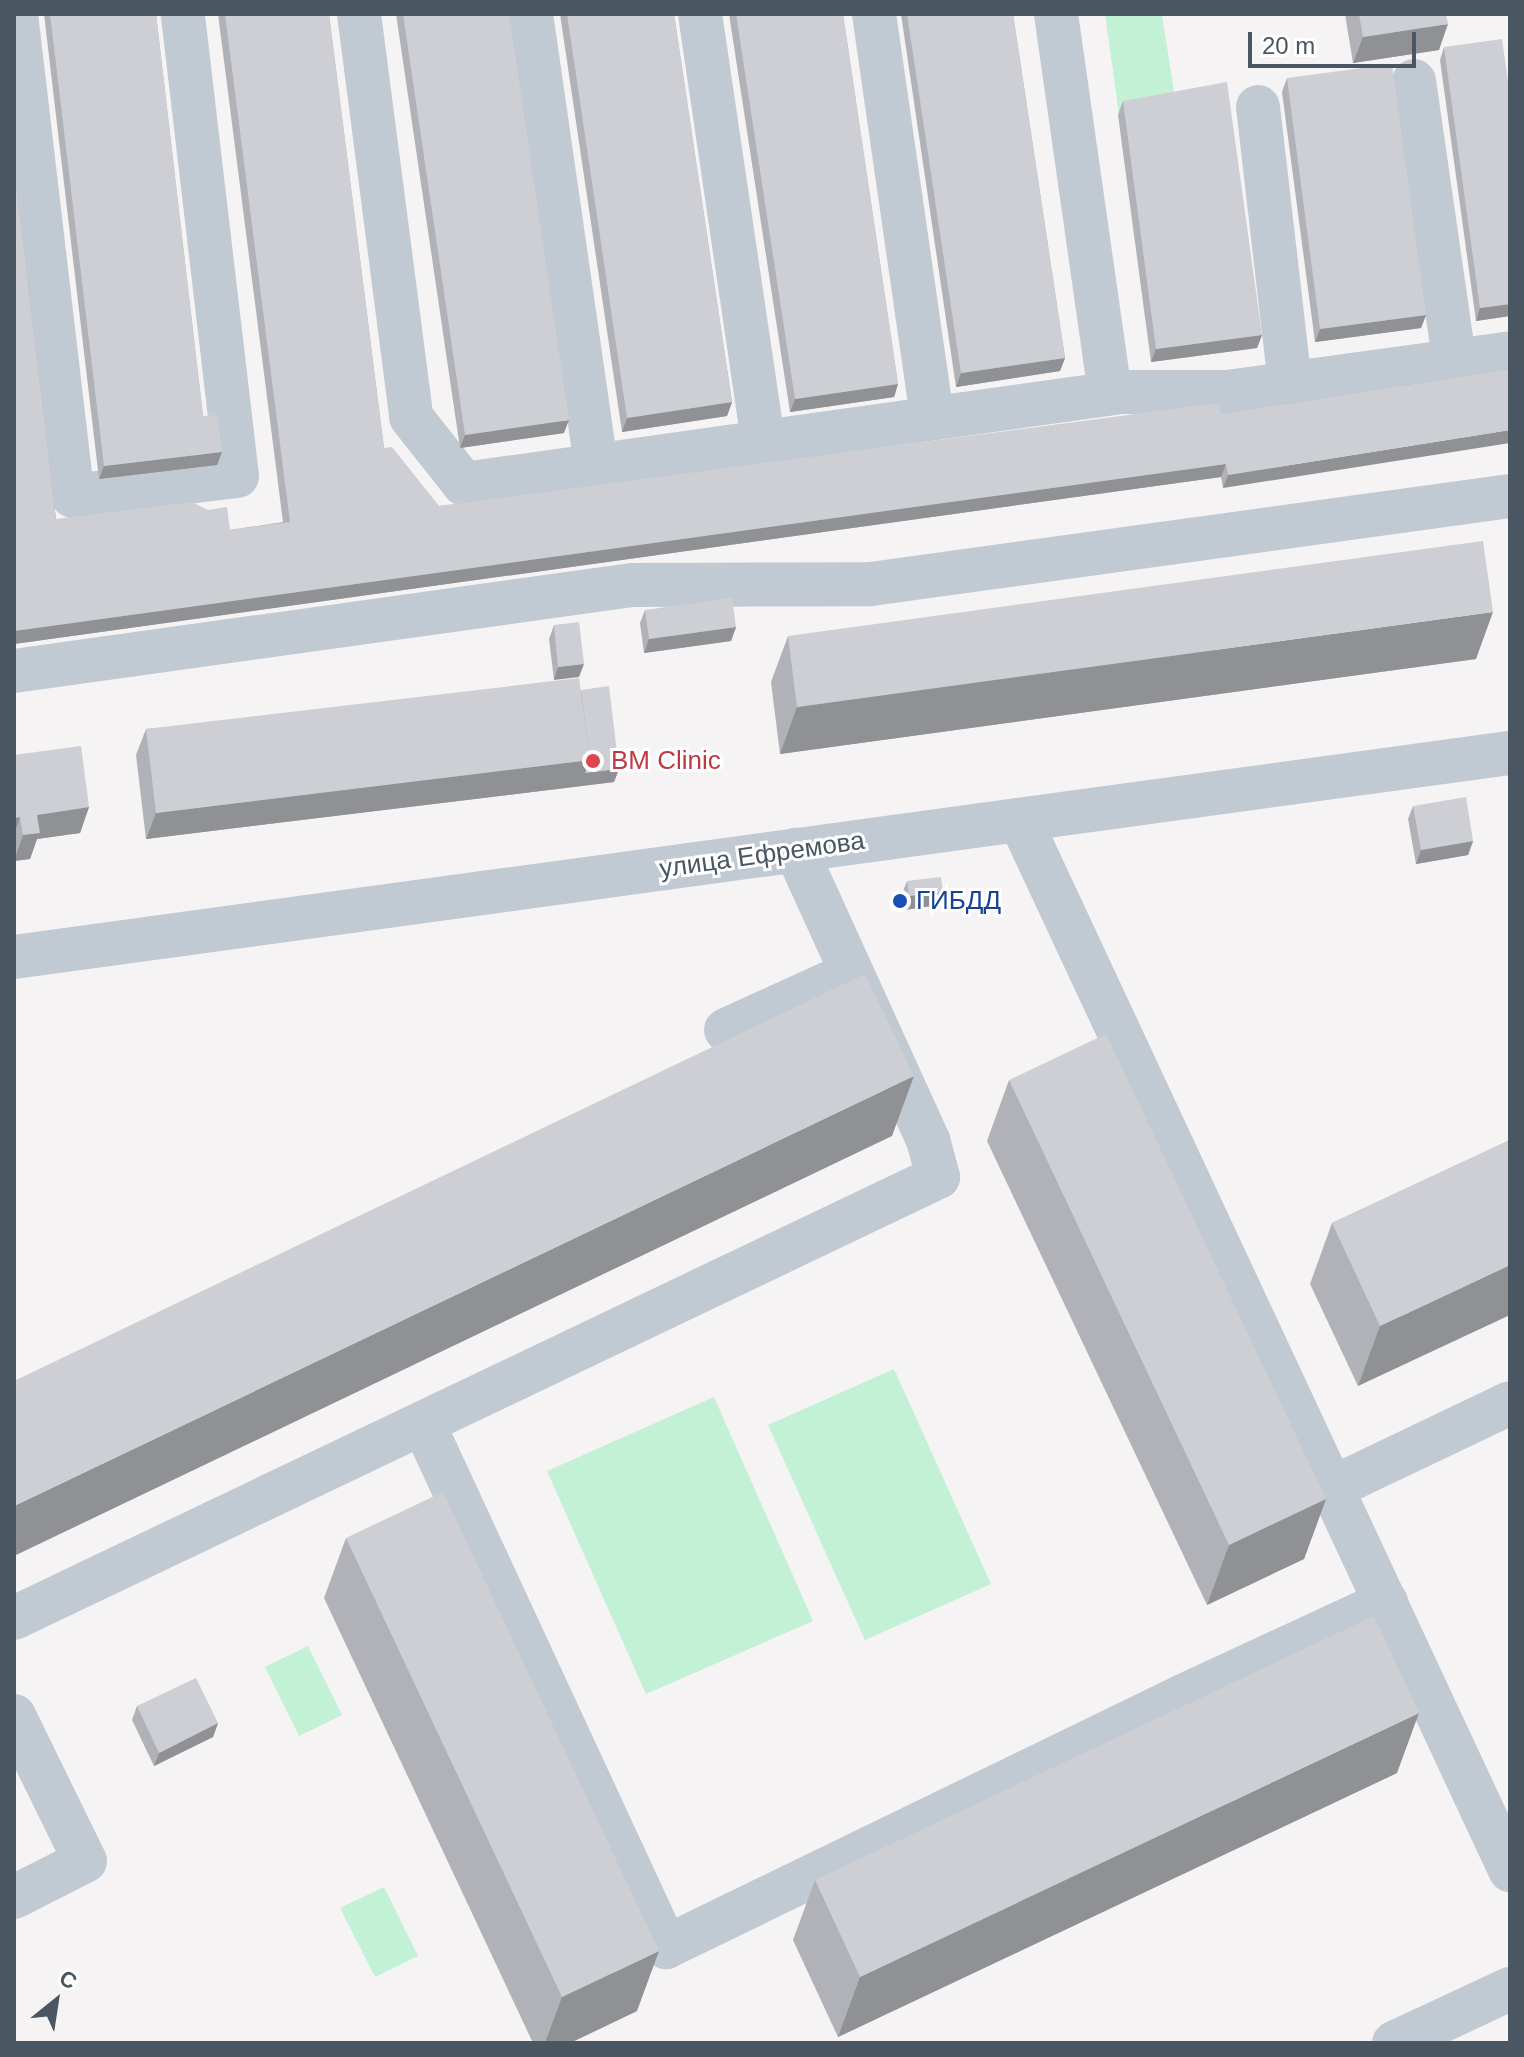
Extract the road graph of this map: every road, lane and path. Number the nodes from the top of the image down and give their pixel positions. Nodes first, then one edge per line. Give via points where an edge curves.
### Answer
1 (16, 14) edge
2 (183, 14) edge
3 (359, 14) edge
4 (531, 14) edge
5 (700, 14) edge
6 (874, 14) edge
7 (1056, 14) edge
8 (1414, 81) dead end
9 (1258, 107) dead end
10 (1510, 353) edge
11 (1454, 360) junction
12 (1290, 383) junction
13 (1110, 393) junction
14 (932, 418) junction
15 (763, 442) junction
16 (596, 466) junction
17 (1510, 496) edge
18 (14, 671) edge
19 (1510, 753) edge
20 (1020, 820) junction
21 (796, 850) junction
22 (14, 957) edge
23 (851, 973) junction
24 (726, 1030) dead end
25 (1510, 1403) edge
26 (423, 1423) junction
27 (1332, 1488) junction
28 (1386, 1602) junction
29 (14, 1618) edge
30 (14, 1716) edge
31 (1510, 1870) edge
32 (14, 1897) edge
33 (1510, 1989) edge
34 (1394, 2043) edge

1 - 2 street via 73,496 237,476
3 - 16 street via 411,417 464,484
4 - 16 street
5 - 15 street
6 - 14 street
7 - 13 street
8 - 11 street
9 - 12 street
10 - 11 street
11 - 12 street
12 - 13 street via 1227,392
13 - 14 street
14 - 15 street
15 - 16 street
17 - 18 street via 871,584 632,585
19 - 20 street, улица Ефремова
20 - 21 street, улица Ефремова
20 - 27 street
21 - 22 street, улица Ефремова
21 - 23 street
23 - 24 street
23 - 26 street via 928,1140 938,1177
25 - 27 street
26 - 28 street via 666,1947
26 - 29 street
27 - 28 street
28 - 31 street
30 - 32 street via 85,1861
33 - 34 street

